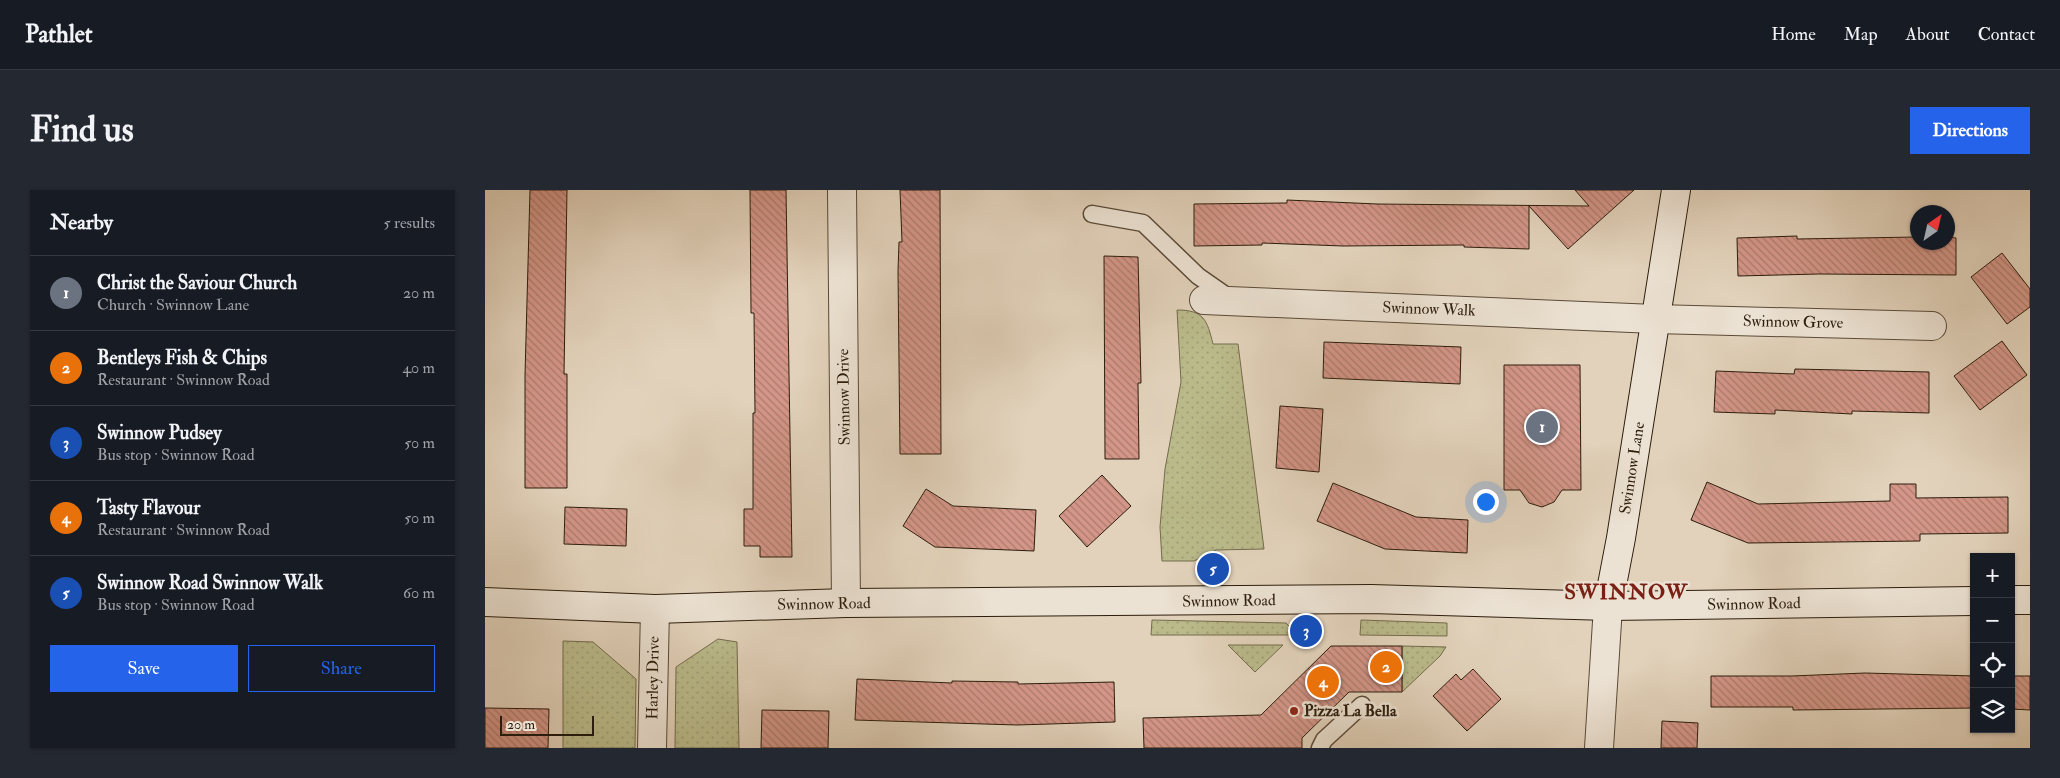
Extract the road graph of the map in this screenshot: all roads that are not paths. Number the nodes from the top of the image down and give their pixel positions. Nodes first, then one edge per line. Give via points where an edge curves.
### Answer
1 (842, 190) edge
2 (1676, 190) edge
3 (1092, 214) dead end
4 (1204, 300) dead end
5 (1232, 300) junction
6 (1655, 319) junction
7 (1932, 326) dead end
8 (1970, 600) edge
9 (2015, 600) edge
10 (2030, 600) edge
11 (485, 602) edge
12 (846, 603) junction
13 (1608, 606) junction
14 (655, 609) junction
15 (1362, 705) dead end
16 (652, 748) edge
17 (1320, 748) edge
18 (1599, 748) edge

1 - 12 street, Swinnow Drive
2 - 6 street, Swinnow Lane
3 - 5 lane via 1143,223 1199,276
4 - 5 street, Swinnow Walk
5 - 6 street, Swinnow Walk
6 - 7 street, Swinnow Grove
6 - 13 street, Swinnow Lane
8 - 13 street, Swinnow Road
9 - 10 street
11 - 14 street, Swinnow Road
12 - 13 street, Swinnow Road via 1371,599
12 - 14 street, Swinnow Road
13 - 18 street, Swinnow Lane
14 - 16 street, Harley Drive
15 - 17 lane via 1324,740

